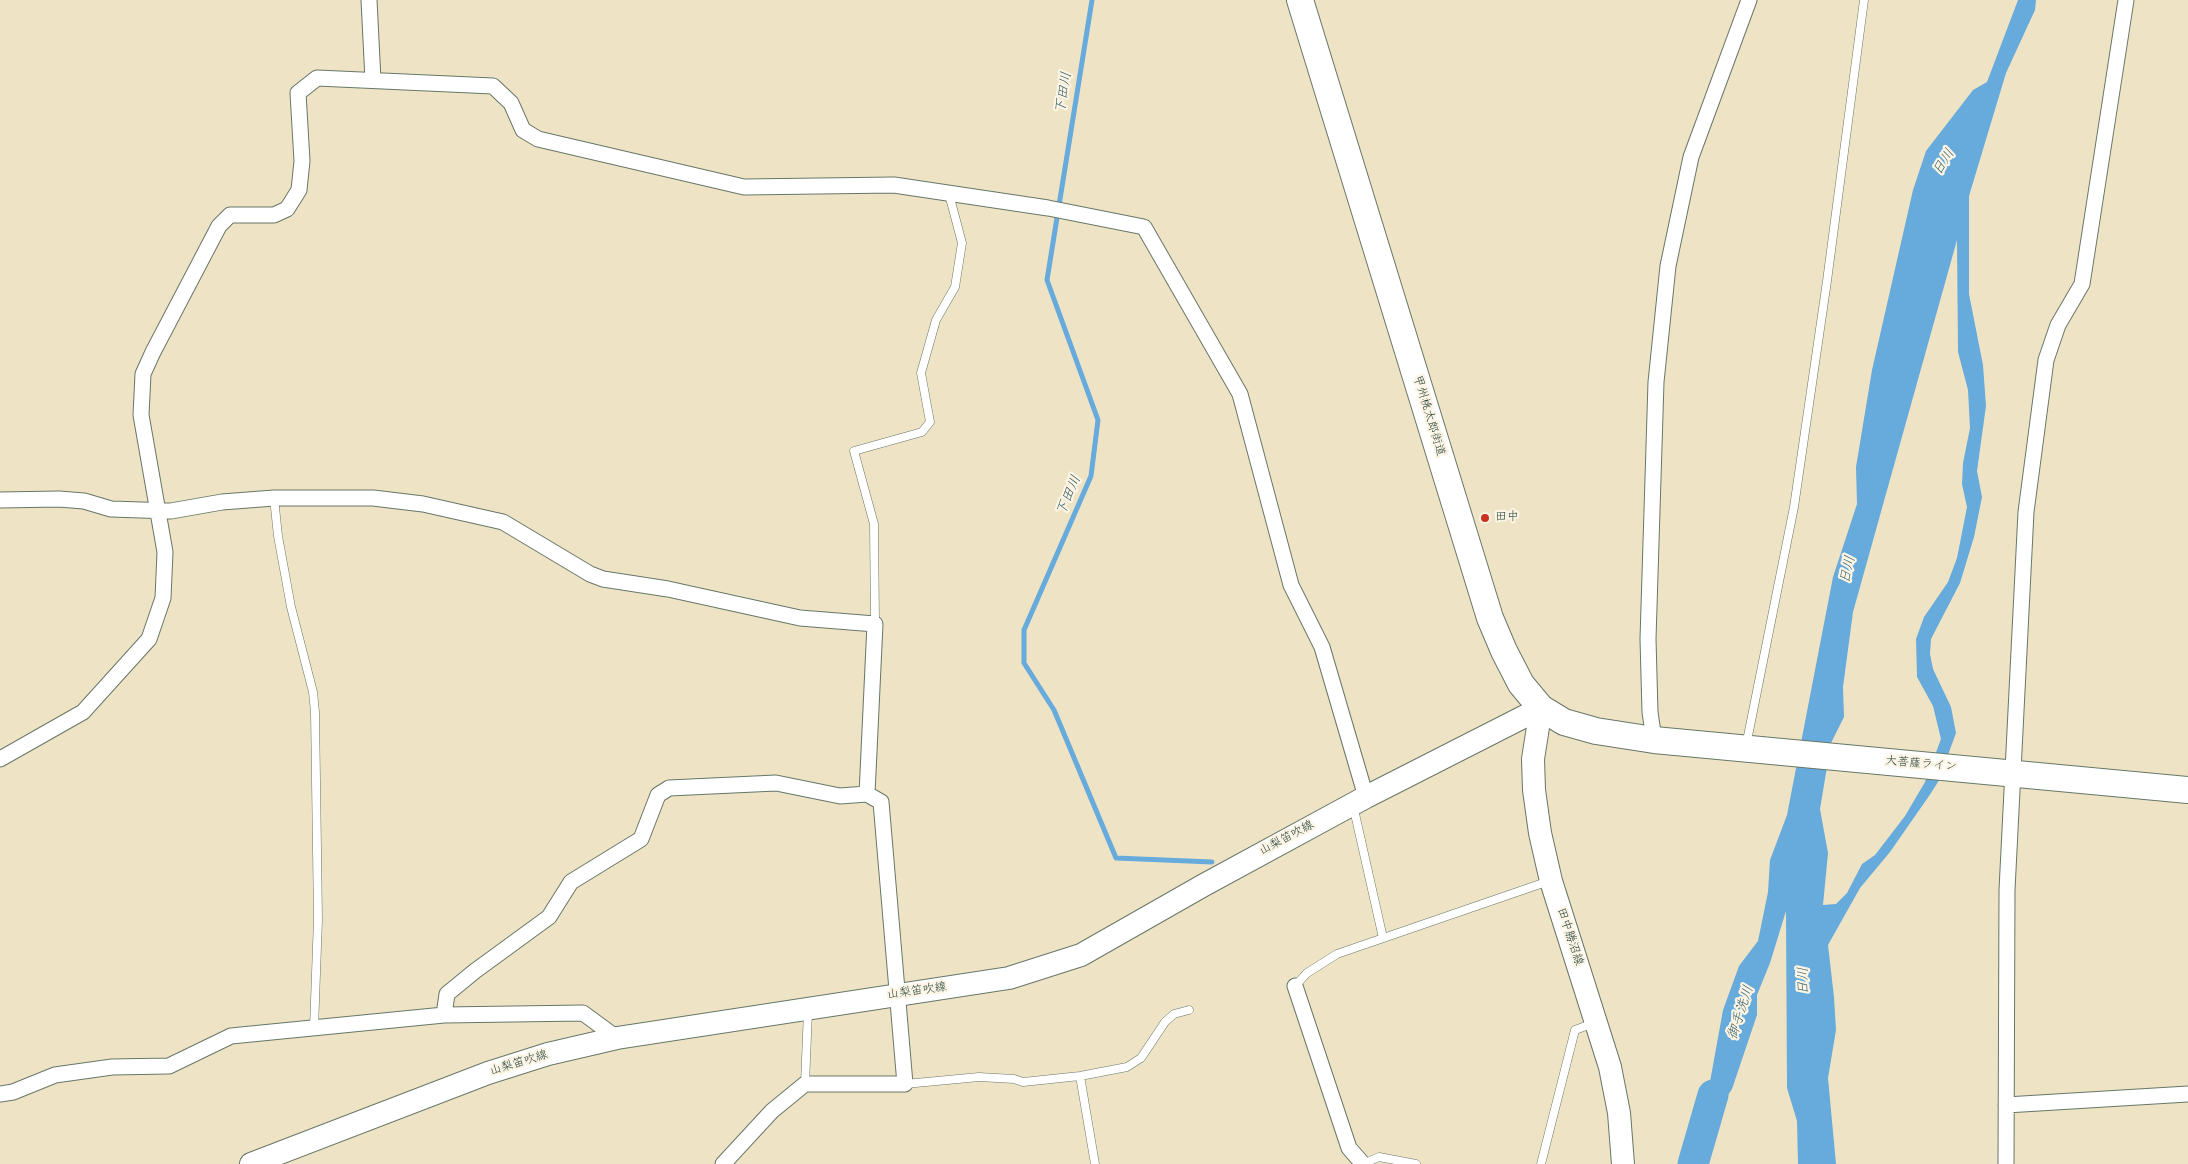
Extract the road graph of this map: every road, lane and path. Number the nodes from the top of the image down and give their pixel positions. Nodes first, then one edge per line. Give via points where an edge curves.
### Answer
1 (369, 0) edge
2 (1300, 0) edge
3 (1749, 0) edge
4 (1864, 0) edge
5 (2126, 0) edge
6 (373, 80) junction
7 (949, 194) junction
8 (274, 498) junction
9 (0, 500) edge
10 (156, 511) junction
11 (875, 624) junction
12 (1541, 708) junction
13 (1654, 740) junction
14 (1745, 749) junction
15 (0, 759) edge
16 (2006, 773) junction
17 (2188, 790) edge
18 (866, 794) junction
19 (1359, 801) junction
20 (1551, 881) junction
21 (1383, 938) junction
22 (1295, 986) joint
23 (896, 995) junction
24 (808, 1008) junction
25 (1190, 1010) dead end
26 (444, 1015) junction
27 (1596, 1022) junction
28 (314, 1028) junction
29 (617, 1038) junction
30 (1080, 1076) junction
31 (805, 1084) junction
32 (904, 1084) junction
33 (0, 1094) edge
34 (2188, 1094) edge
35 (2006, 1105) junction
36 (251, 1164) edge
37 (723, 1164) edge
38 (1095, 1164) edge
39 (1363, 1164) edge
40 (1416, 1164) edge
41 (1541, 1164) edge
42 (1623, 1164) edge
43 (2006, 1164) edge

1 - 6 street
2 - 12 highway, 甲州桃太郎街道 via 1490,618 1521,684
3 - 13 street via 1691,157 1668,266 1656,382 1648,629
4 - 14 lane via 1794,507
5 - 16 street via 2082,284 2058,325 2046,360 2026,512 2016,729
6 - 7 street via 493,86 511,103 523,130 538,139 744,187 894,185
6 - 10 street via 317,78 298,93 302,161 299,190 287,209 274,215 230,215 219,226 153,352 143,374 141,415
7 - 11 lane via 962,242 955,288 936,320 921,373 930,422 922,432 854,452 874,524
7 - 19 street via 1048,208 1144,227 1240,394 1291,585 1322,647
8 - 10 street
8 - 11 street via 373,498 423,504 503,522 602,579 668,589 800,618
8 - 28 lane via 291,607 313,692 315,712 318,919
9 - 10 street via 59,498 111,509
10 - 15 street via 165,552 163,598 149,639 83,712
11 - 18 street
12 - 13 highway, 甲州桃太郎街道 via 1564,722 1596,731
12 - 19 main road, 山梨笛吹線
12 - 20 main road, 田中勝沼線 via 1533,759 1534,790
13 - 14 highway, 大菩薩ライン
14 - 16 highway, 大菩薩ライン
16 - 17 highway, 大菩薩ライン
16 - 35 street
18 - 23 street via 880,802
18 - 26 street via 840,796 776,783 669,788 658,795 641,839 571,882 549,917 447,994
19 - 21 lane
19 - 23 main road, 山梨笛吹線 via 1204,884 1081,955 1008,978
20 - 21 lane
20 - 27 main road, 田中勝沼線
21 - 22 lane via 1337,954
22 - 39 street via 1349,1148
23 - 24 main road, 山梨笛吹線
23 - 32 street
24 - 29 main road, 山梨笛吹線
24 - 31 lane
25 - 30 lane via 1174,1014 1165,1022 1141,1058 1127,1067
26 - 28 street
26 - 29 street via 582,1013
27 - 41 lane via 1575,1030
27 - 42 main road, 田中勝沼線 via 1619,1112
28 - 33 street via 231,1036 169,1066 112,1067 54,1075
29 - 36 main road, 山梨笛吹線 via 548,1054 488,1073
30 - 32 lane via 1023,1082 979,1077
30 - 38 lane
31 - 32 street
31 - 37 street via 772,1111
34 - 35 street
35 - 43 street
39 - 40 lane via 1378,1157

